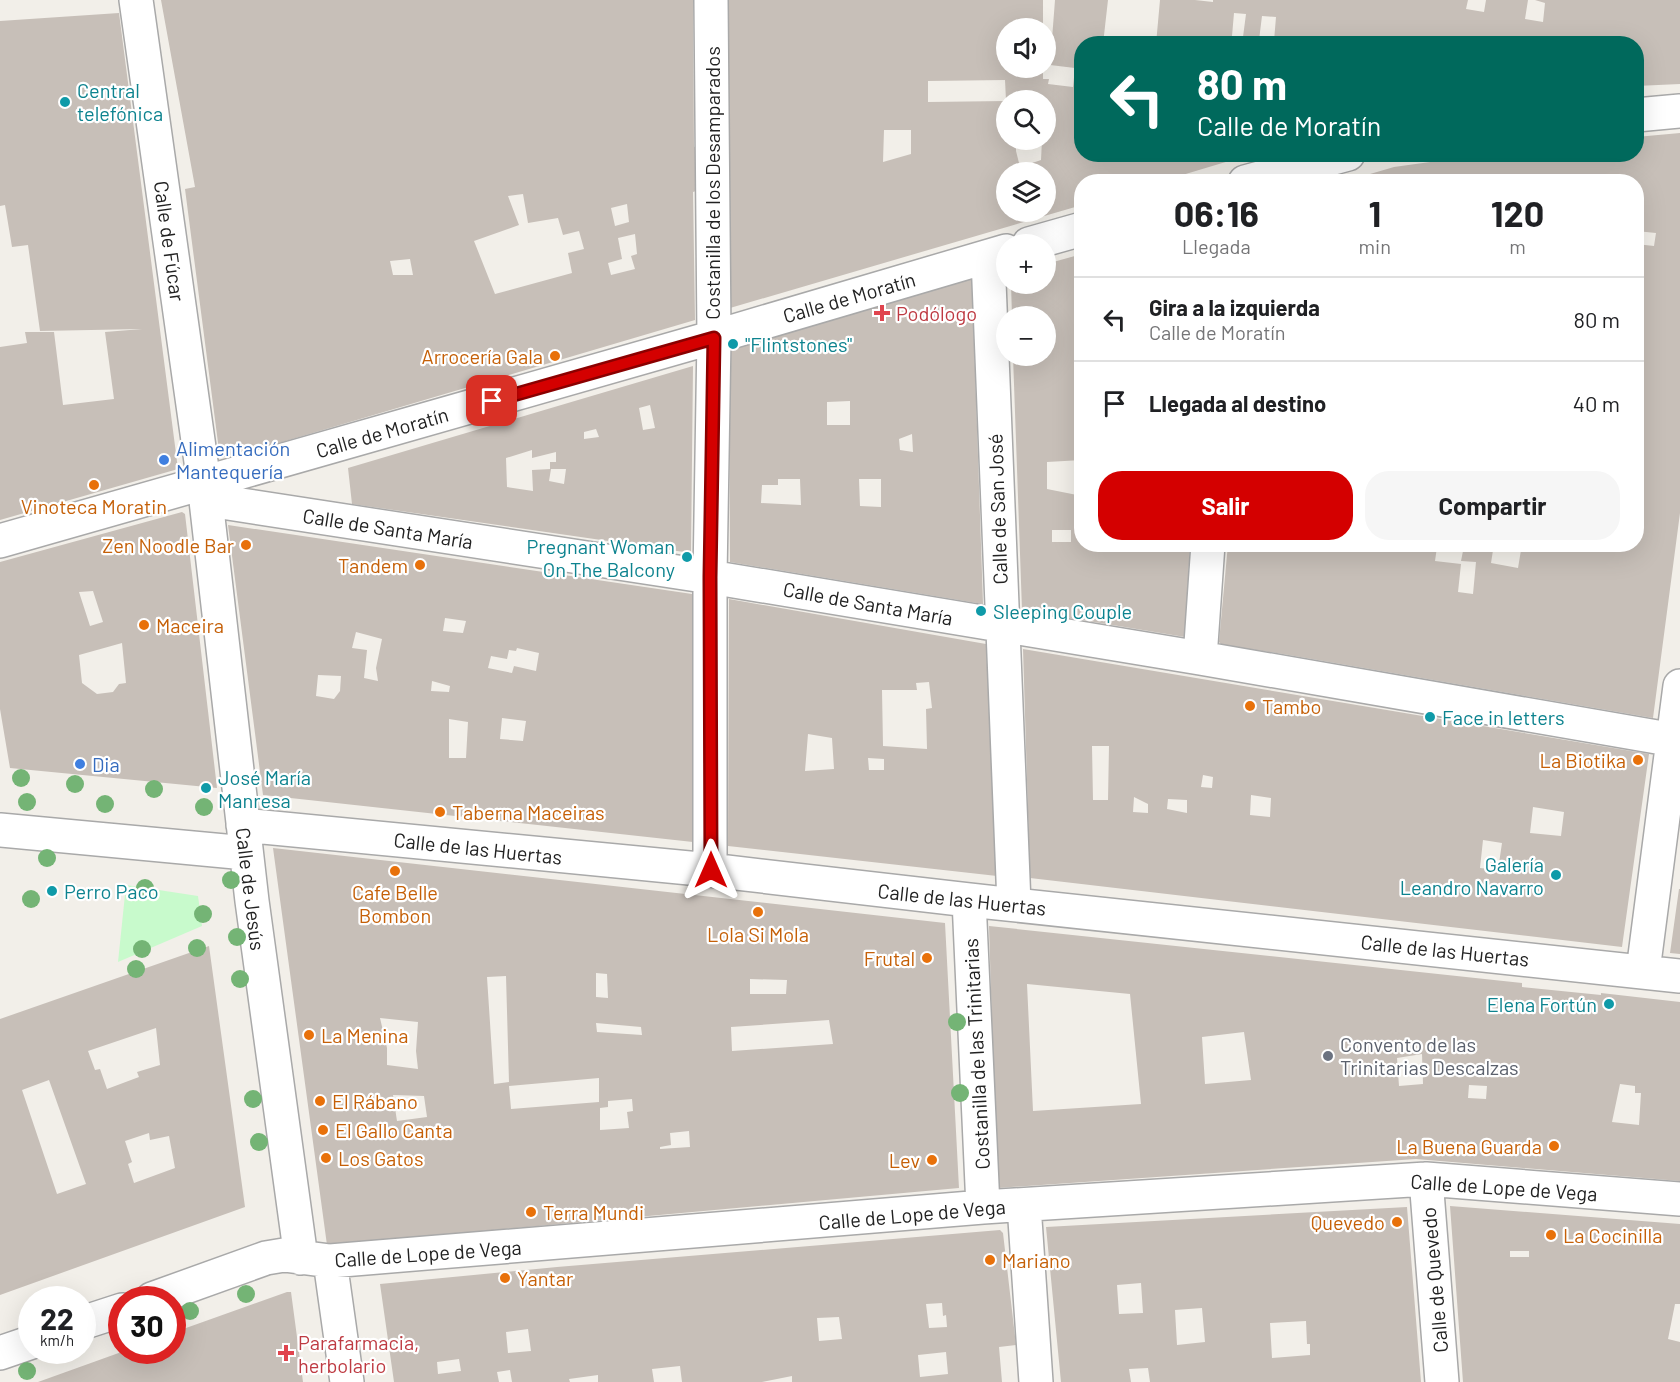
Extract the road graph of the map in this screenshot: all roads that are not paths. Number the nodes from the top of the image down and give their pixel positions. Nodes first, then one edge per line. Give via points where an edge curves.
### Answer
1 (136, 0) edge
2 (711, 0) edge
3 (1680, 111) edge
4 (1644, 114) edge
5 (1319, 162) edge
6 (1274, 174) edge
7 (1074, 231) edge
8 (1056, 236) edge
9 (996, 254) edge
10 (998, 294) edge
11 (714, 338) junction
12 (204, 483) junction
13 (0, 541) edge
14 (1207, 552) edge
15 (710, 577) junction
16 (1002, 626) junction
17 (1200, 658) junction
18 (1680, 686) edge
19 (1676, 740) edge
20 (1, 826) edge
21 (245, 839) junction
22 (711, 870) junction
23 (969, 900) junction
24 (1014, 904) junction
25 (1643, 971) junction
26 (1680, 976) edge
27 (1426, 1179) junction
28 (1680, 1199) edge
29 (1024, 1205) junction
30 (983, 1208) junction
31 (315, 1260) junction
32 (186, 1287) edge
33 (18, 1347) edge
34 (0, 1353) edge
35 (347, 1382) edge
36 (1036, 1382) edge
37 (1443, 1382) edge

1 - 12 street, Calle de Fúcar
2 - 11 street, Costanilla de los Desamparados
3 - 4 street
5 - 6 street
7 - 8 street
9 - 11 street, Calle de Moratín
10 - 16 street, Calle de San José
11 - 12 street, Calle de Moratín
11 - 15 street, Costanilla de los Desamparados
12 - 13 street, Calle de Moratín
12 - 15 street, Calle de Santa María via 228,503
12 - 21 street, Calle de Jesús
14 - 17 street
15 - 16 street, Calle de Santa María
15 - 22 street, Costanilla de los Desamparados
16 - 17 street, Calle de Santa María
16 - 24 street, Calle de San José
17 - 19 street, Calle de Santa María
18 - 19 street
19 - 25 street
20 - 21 street, Calle de las Huertas
21 - 22 street, Calle de las Huertas
21 - 31 street, Calle de Jesús
22 - 23 street, Calle de las Huertas
23 - 24 street, Calle de las Huertas
23 - 30 street, Costanilla de las Trinitarias
24 - 25 street, Calle de las Huertas
25 - 26 street, Calle de las Huertas
27 - 28 street, Calle de Lope de Vega
27 - 29 street, Calle de Lope de Vega
27 - 37 street, Calle de Quevedo
29 - 30 street, Calle de Lope de Vega
29 - 36 street
30 - 31 street, Calle de Lope de Vega
31 - 32 street, Calle de Lope de Vega via 284,1255 266,1258
31 - 35 street, Calle de Jesús
33 - 34 street

